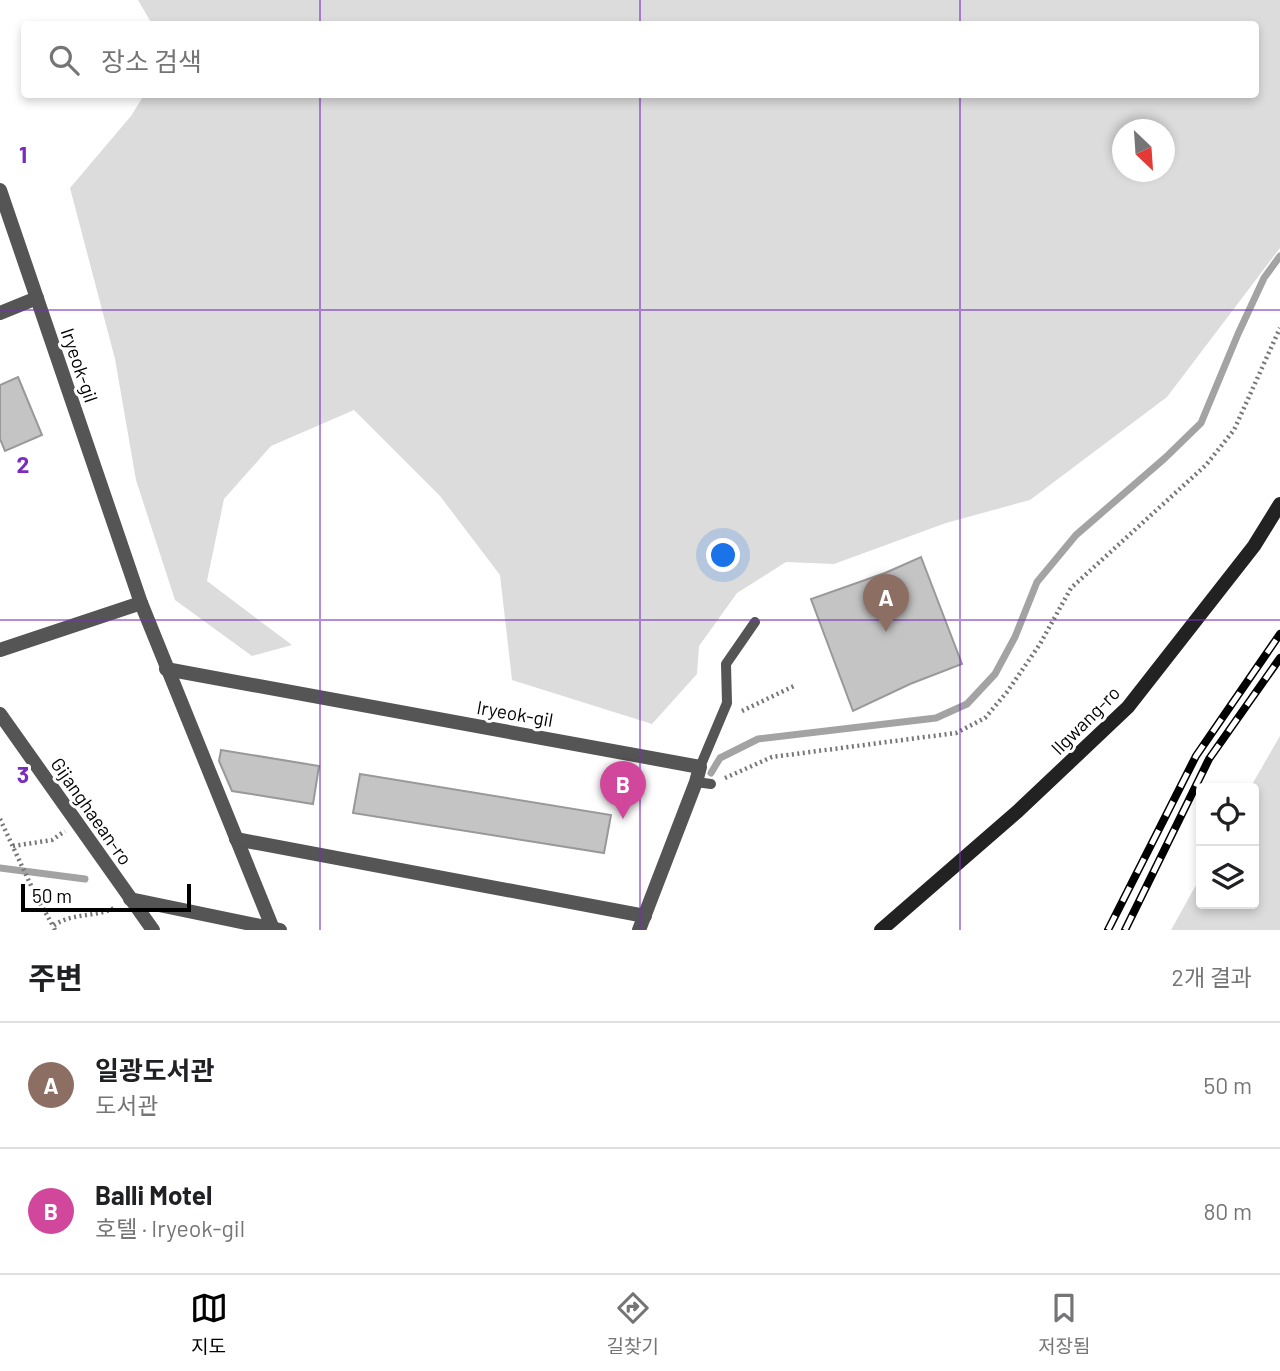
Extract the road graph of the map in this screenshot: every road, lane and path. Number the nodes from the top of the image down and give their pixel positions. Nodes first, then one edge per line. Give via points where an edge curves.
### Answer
1 (0, 190) edge
2 (37, 298) junction
3 (0, 313) edge
4 (1280, 328) edge
5 (1280, 504) edge
6 (141, 603) junction
7 (755, 622) dead end
8 (0, 650) edge
9 (166, 668) junction
10 (794, 686) dead end
11 (0, 713) edge
12 (736, 717) dead end
13 (700, 767) junction
14 (704, 783) junction
15 (0, 819) edge
16 (236, 839) junction
17 (52, 840) dead end
18 (13, 846) junction
19 (130, 899) junction
20 (105, 913) dead end
21 (642, 923) edge
22 (54, 928) edge
23 (276, 929) edge
24 (153, 930) edge
25 (881, 930) edge

1 - 2 street, Iryeok-gil
2 - 3 street
2 - 6 street, Iryeok-gil
4 - 14 path via 1234,430 1206,465 1071,588 1040,644 985,718 956,733 772,757
5 - 25 main road, Ilgwang-ro via 1254,546 1128,707
6 - 8 street
6 - 9 street, Iryeok-gil
7 - 13 lane via 726,664 727,703
9 - 13 street, Iryeok-gil
9 - 16 street, Iryeok-gil
10 - 12 path via 745,708
11 - 19 street, Gijanghaean-ro
13 - 14 street
14 - 21 street
15 - 18 path
16 - 21 street
16 - 23 street, Iryeok-gil
17 - 18 path
18 - 22 path
19 - 23 street
19 - 24 street, Gijanghaean-ro
20 - 22 path via 65,918

